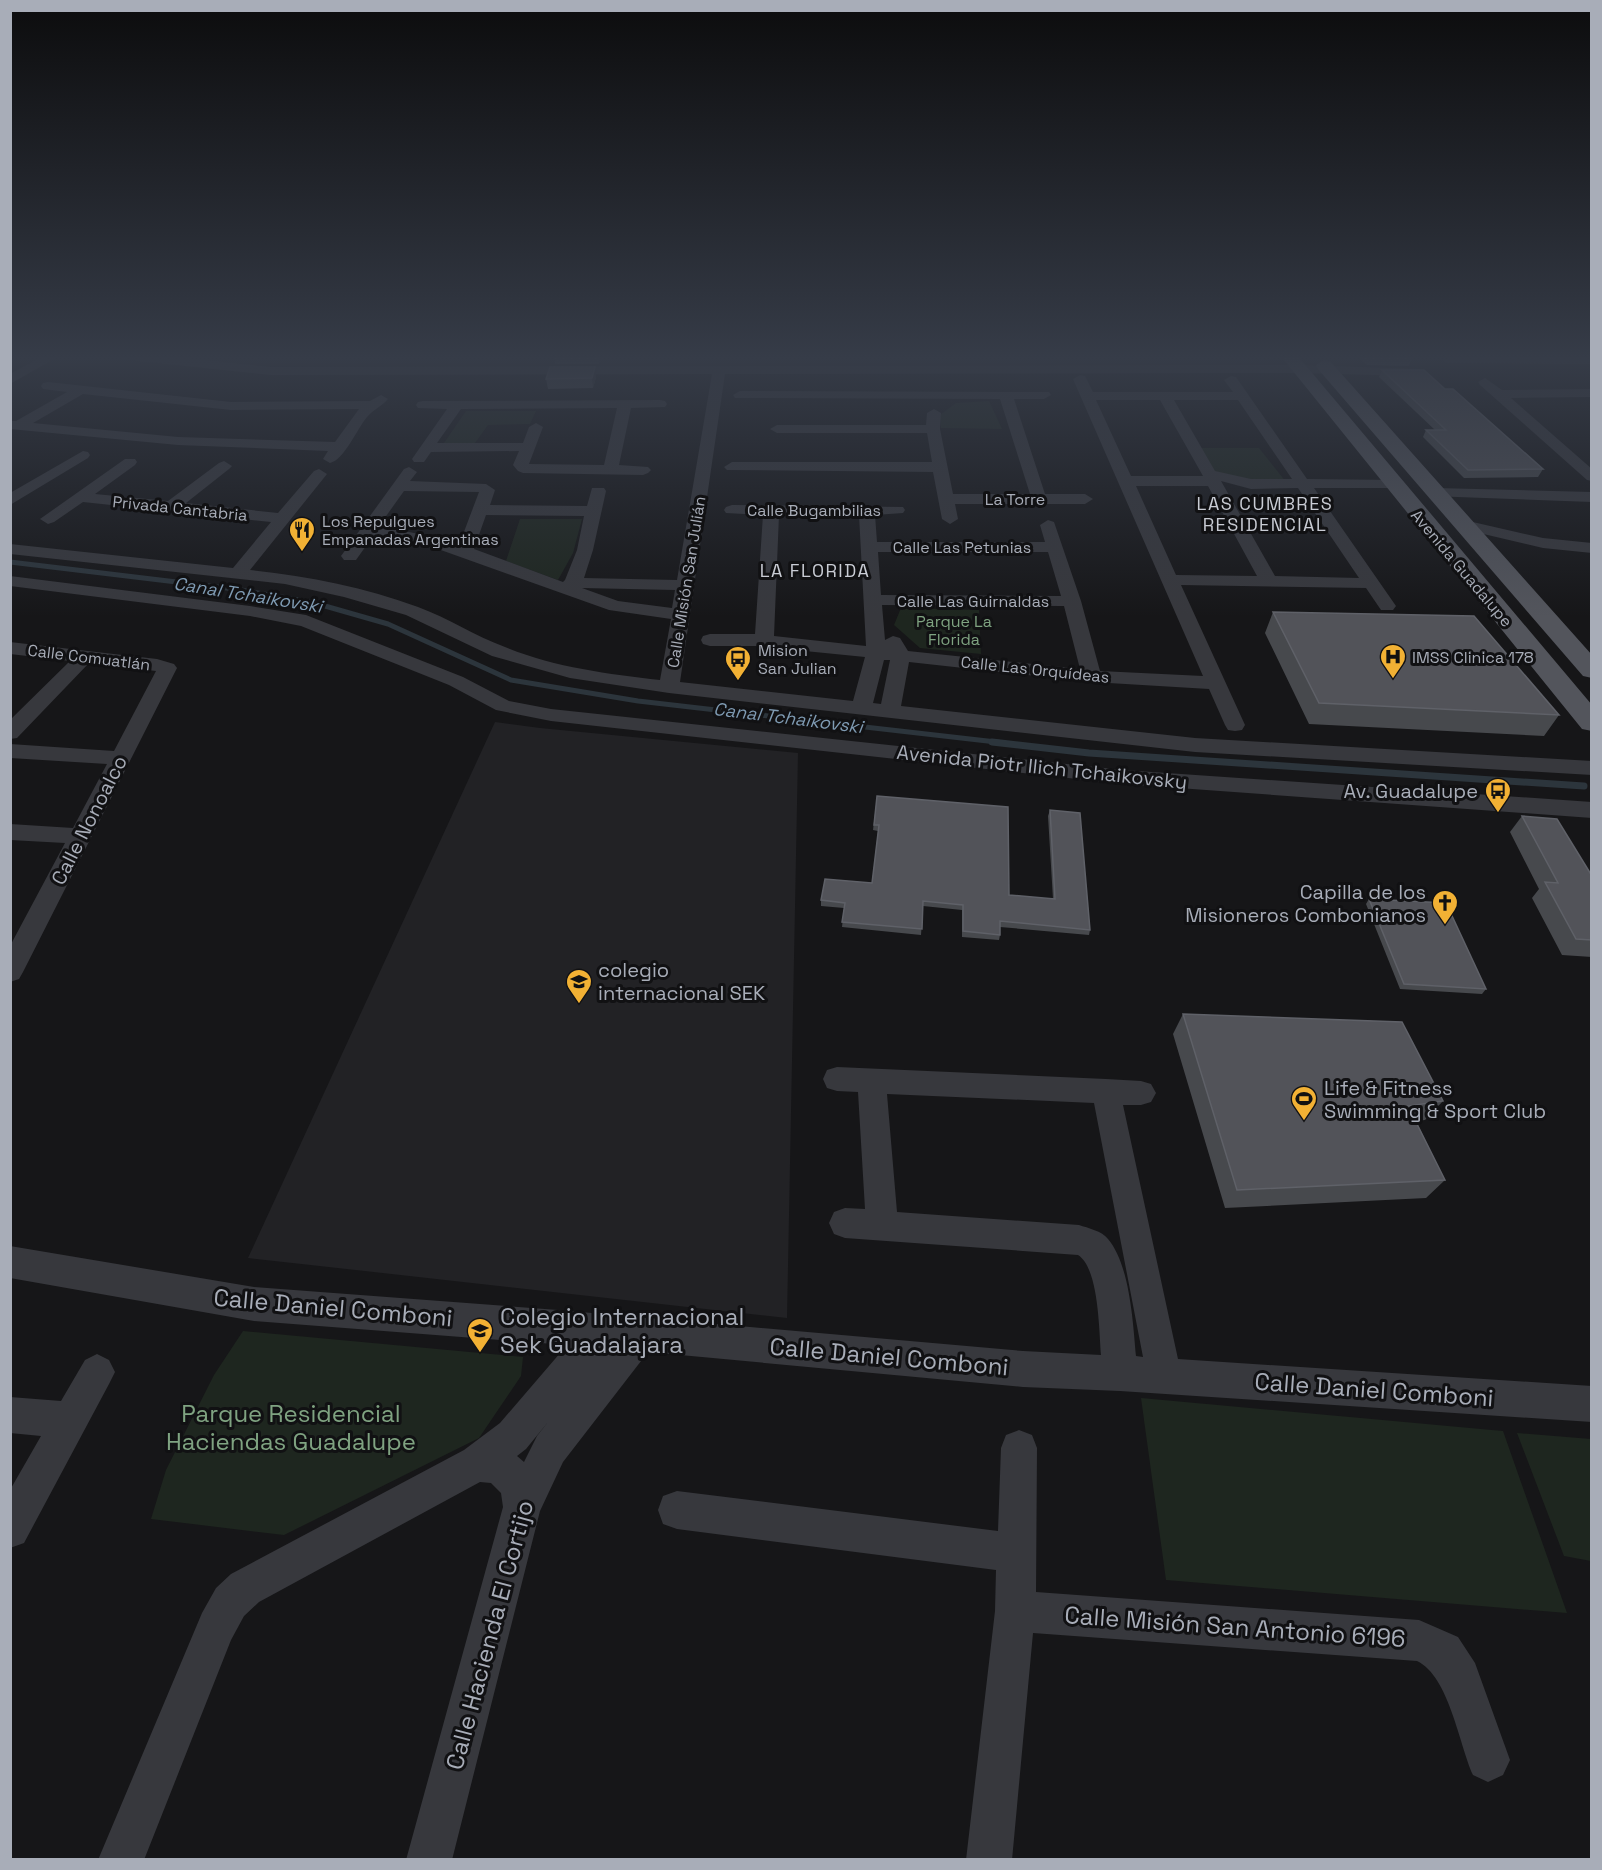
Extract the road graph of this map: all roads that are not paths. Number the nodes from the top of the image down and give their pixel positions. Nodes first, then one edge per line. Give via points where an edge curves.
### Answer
1 (212, 442) edge
2 (343, 442) edge
3 (430, 442) edge
4 (530, 442) edge
5 (616, 442) edge
6 (708, 442) edge
7 (776, 442) edge
8 (937, 442) edge
9 (1021, 442) edge
10 (1108, 442) edge
11 (1191, 442) edge
12 (1274, 442) edge
13 (1363, 442) edge
14 (1386, 442) edge
15 (1553, 442) edge
16 (340, 447) junction
17 (528, 447) junction
18 (426, 448) junction
19 (83, 455) dead end
20 (130, 462) dead end
21 (224, 466) dead end
22 (732, 467) dead end
23 (775, 467) junction
24 (940, 467) junction
25 (609, 470) junction
26 (643, 470) dead end
27 (1592, 477) edge
28 (1125, 481) junction
29 (1213, 483) junction
30 (399, 486) junction
31 (1306, 488) junction
32 (1254, 489) junction
33 (1396, 489) junction
34 (598, 492) dead end
35 (80, 497) junction
36 (1592, 497) edge
37 (946, 499) junction
38 (1040, 499) junction
39 (1085, 499) dead end
40 (10, 500) edge
41 (1443, 500) junction
42 (171, 507) junction
43 (481, 510) junction
44 (732, 510) dead end
45 (771, 510) junction
46 (867, 510) junction
47 (897, 510) dead end
48 (594, 511) junction
49 (48, 519) dead end
50 (950, 519) dead end
51 (275, 525) junction
52 (1048, 525) dead end
53 (1464, 525) junction
54 (368, 530) junction
55 (870, 547) junction
56 (1055, 547) junction
57 (1572, 548) junction
58 (1592, 548) edge
59 (10, 549) edge
60 (465, 552) junction
61 (1488, 552) junction
62 (350, 556) dead end
63 (214, 571) junction
64 (237, 574) junction
65 (1169, 580) junction
66 (10, 581) edge
67 (1269, 581) junction
68 (1370, 583) junction
69 (686, 585) junction
70 (569, 586) junction
71 (873, 600) junction
72 (1072, 601) junction
73 (1386, 606) dead end
74 (681, 615) junction
75 (875, 626) junction
76 (710, 640) dead end
77 (764, 641) junction
78 (10, 648) edge
79 (876, 652) junction
80 (901, 655) junction
81 (85, 656) junction
82 (166, 668) joint
83 (1592, 671) edge
84 (1092, 676) junction
85 (1216, 683) junction
86 (669, 687) junction
87 (861, 708) junction
88 (890, 711) junction
89 (19, 715) edge
90 (1592, 723) edge
91 (1235, 725) dead end
92 (10, 733) edge
93 (1016, 745) junction
94 (10, 751) edge
95 (122, 758) junction
96 (1592, 768) edge
97 (1592, 810) edge
98 (10, 832) edge
99 (81, 836) junction
100 (10, 972) edge
101 (837, 1079) dead end
102 (872, 1081) junction
103 (1106, 1091) junction
104 (1141, 1093) dead end
105 (845, 1223) dead end
106 (882, 1225) junction
107 (10, 1262) edge
108 (601, 1331) junction
109 (640, 1335) junction
110 (98, 1372) dead end
111 (1120, 1373) junction
112 (1164, 1376) junction
113 (1592, 1404) edge
114 (10, 1415) edge
115 (70, 1420) junction
116 (1020, 1448) dead end
117 (477, 1463) junction
118 (522, 1507) junction
119 (677, 1510) dead end
120 (10, 1529) edge
121 (1015, 1553) junction
122 (1015, 1611) junction
123 (1488, 1760) dead end
124 (121, 1860) edge
125 (429, 1860) edge
126 (989, 1860) edge

1 - 16 street
2 - 16 street
3 - 18 street
4 - 17 street
5 - 25 street
6 - 69 street, Calle Misión San Julián
7 - 23 street
8 - 24 street
9 - 38 street
10 - 28 street
11 - 29 street
12 - 31 street
13 - 33 main road, Avenida Guadalupe
14 - 41 main road, Avenida Guadalupe
15 - 27 street
16 - 51 street
17 - 18 street
17 - 25 street via 523,468
18 - 30 street
19 - 40 street
20 - 35 street
21 - 42 street
22 - 23 street
23 - 24 street
24 - 37 street
25 - 26 street
28 - 29 street
28 - 65 street
29 - 32 street
29 - 32 street
29 - 67 street
30 - 43 street via 482,487 487,495
30 - 54 street
31 - 32 street
31 - 33 street
31 - 68 street
33 - 90 main road, Avenida Guadalupe
34 - 48 street
35 - 42 street, Privada Cantabria
35 - 49 street
36 - 41 street via 1533,497 1489,506
37 - 38 street, La Torre
37 - 50 street
38 - 39 street, La Torre
41 - 53 main road, Avenida Guadalupe
42 - 51 street, Privada Cantabria
43 - 48 street
43 - 60 street
44 - 45 street, Calle Bugambilias
45 - 46 street, Calle Bugambilias
45 - 77 street
46 - 47 street, Calle Bugambilias
46 - 55 street
48 - 70 street via 585,550
51 - 63 street via 254,537
51 - 64 street via 269,538
52 - 56 street
53 - 57 street
53 - 61 main road, Avenida Guadalupe
54 - 60 street
54 - 62 street
55 - 56 street, Calle Las Petunias
55 - 71 street
56 - 72 street
57 - 58 street
57 - 61 street
59 - 63 street, Avenida Piotr Ilich Tchaikovsky
60 - 70 street
61 - 83 main road, Avenida Guadalupe
63 - 64 street, Avenida Piotr Ilich Tchaikovsky
64 - 86 street, Avenida Piotr Ilich Tchaikovsky via 348,592 412,611 499,652 577,674
65 - 67 street
65 - 85 street
66 - 93 street, Avenida Piotr Ilich Tchaikovsky via 250,610 306,621 456,681 503,706 551,715
67 - 68 street
68 - 73 street
69 - 70 street
69 - 74 street, Calle Misión San Julián
70 - 74 street via 615,606
71 - 72 street, Calle Las Guirnaldas
71 - 75 street
72 - 84 street
74 - 86 street, Calle Misión San Julián
75 - 79 street
75 - 80 street
76 - 77 street, Calle Las Orquídeas
77 - 79 street, Calle Las Orquídeas
78 - 81 street, Calle Comuatlán
79 - 80 street, Calle Las Orquídeas
79 - 87 street
80 - 84 street, Calle Las Orquídeas
80 - 88 street
81 - 82 street, Calle Comuatlán
81 - 89 street
82 - 95 street, Calle Nonoalco
84 - 85 street, Calle Las Orquídeas
85 - 91 street
86 - 87 street, Avenida Piotr Ilich Tchaikovsky
87 - 88 street, Avenida Piotr Ilich Tchaikovsky
88 - 93 street, Avenida Piotr Ilich Tchaikovsky
89 - 92 street
93 - 96 street, Avenida Piotr Ilich Tchaikovsky via 1195,745
93 - 97 street, Avenida Piotr Ilich Tchaikovsky via 1123,777
94 - 95 street
95 - 99 street, Calle Nonoalco
98 - 99 street
99 - 100 street, Calle Nonoalco
101 - 102 street
102 - 103 street
102 - 106 street
103 - 104 street
103 - 112 street
105 - 106 street
106 - 111 street via 1079,1239 1096,1249 1106,1268
107 - 108 street, Calle Daniel Comboni via 254,1304
108 - 109 street, Calle Daniel Comboni
108 - 117 street via 513,1436
109 - 111 street, Calle Daniel Comboni via 1023,1369
109 - 118 street, Calle Hacienda El Cortijo via 550,1449
110 - 115 street
111 - 112 street, Calle Daniel Comboni
112 - 113 street, Calle Daniel Comboni
114 - 115 street
115 - 120 street
116 - 121 street
117 - 118 street via 500,1466 510,1472 517,1482
117 - 124 street via 245,1588 230,1602 216,1627
118 - 125 street, Calle Hacienda El Cortijo
119 - 121 street
121 - 122 street
122 - 123 street, Calle Misión San Antonio 6196 via 1419,1641 1443,1652 1460,1678
122 - 126 street

